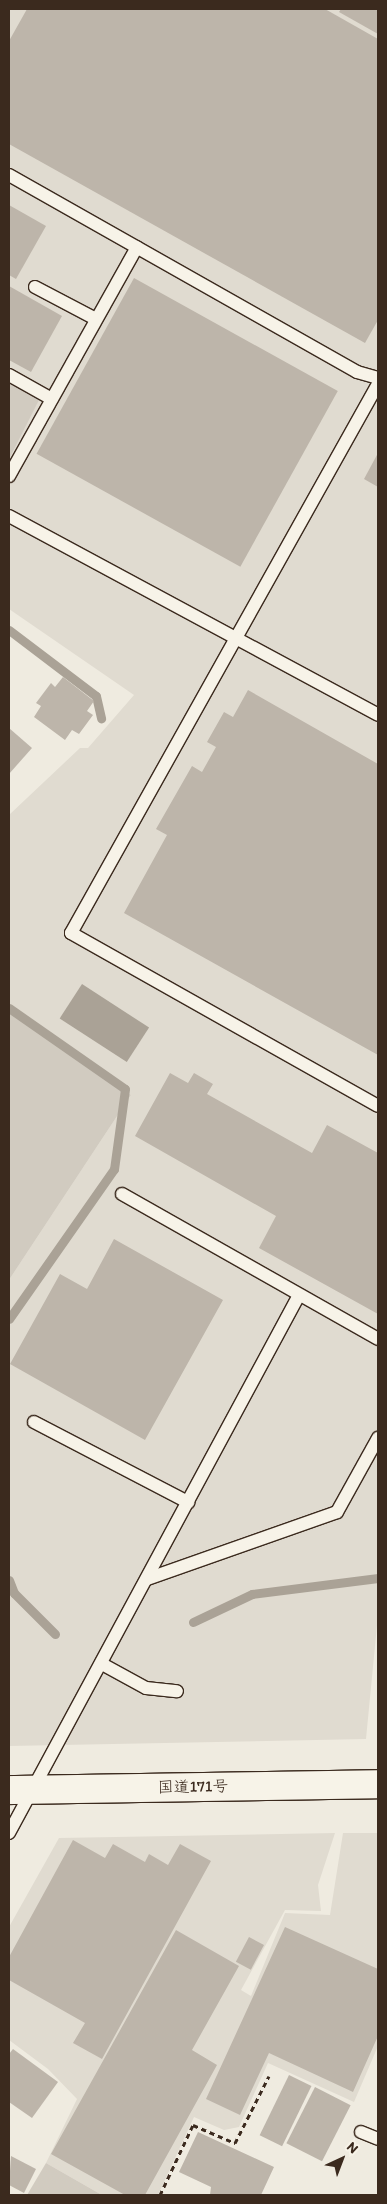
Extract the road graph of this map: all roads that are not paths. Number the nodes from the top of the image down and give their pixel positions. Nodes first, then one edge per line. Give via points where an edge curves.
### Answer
1 (9, 175) edge
2 (137, 247) junction
3 (35, 287) dead end
4 (96, 319) junction
5 (9, 375) edge
6 (378, 378) edge
7 (378, 384) edge
8 (52, 399) junction
9 (9, 476) edge
10 (9, 516) edge
11 (237, 636) junction
12 (378, 715) edge
13 (378, 1106) edge
14 (122, 1194) dead end
15 (299, 1296) junction
16 (378, 1339) edge
17 (34, 1422) dead end
18 (378, 1438) edge
19 (188, 1502) junction
20 (148, 1579) junction
21 (102, 1664) junction
22 (177, 1691) dead end
23 (378, 1784) edge
24 (22, 1790) edge
25 (9, 1833) edge
26 (360, 2132) dead end
27 (378, 2139) edge

1 - 2 lane
2 - 4 lane
2 - 6 lane via 357,372
3 - 4 lane
4 - 8 lane
5 - 8 lane
7 - 11 lane
8 - 9 lane
10 - 11 lane
11 - 12 lane
11 - 13 lane via 71,933
14 - 15 lane
15 - 16 lane
15 - 19 lane
17 - 19 lane
18 - 20 lane via 337,1512
19 - 20 lane
20 - 21 lane
21 - 22 lane via 146,1688
21 - 24 lane
23 - 24 highway, 国道171号
24 - 25 lane
26 - 27 lane

